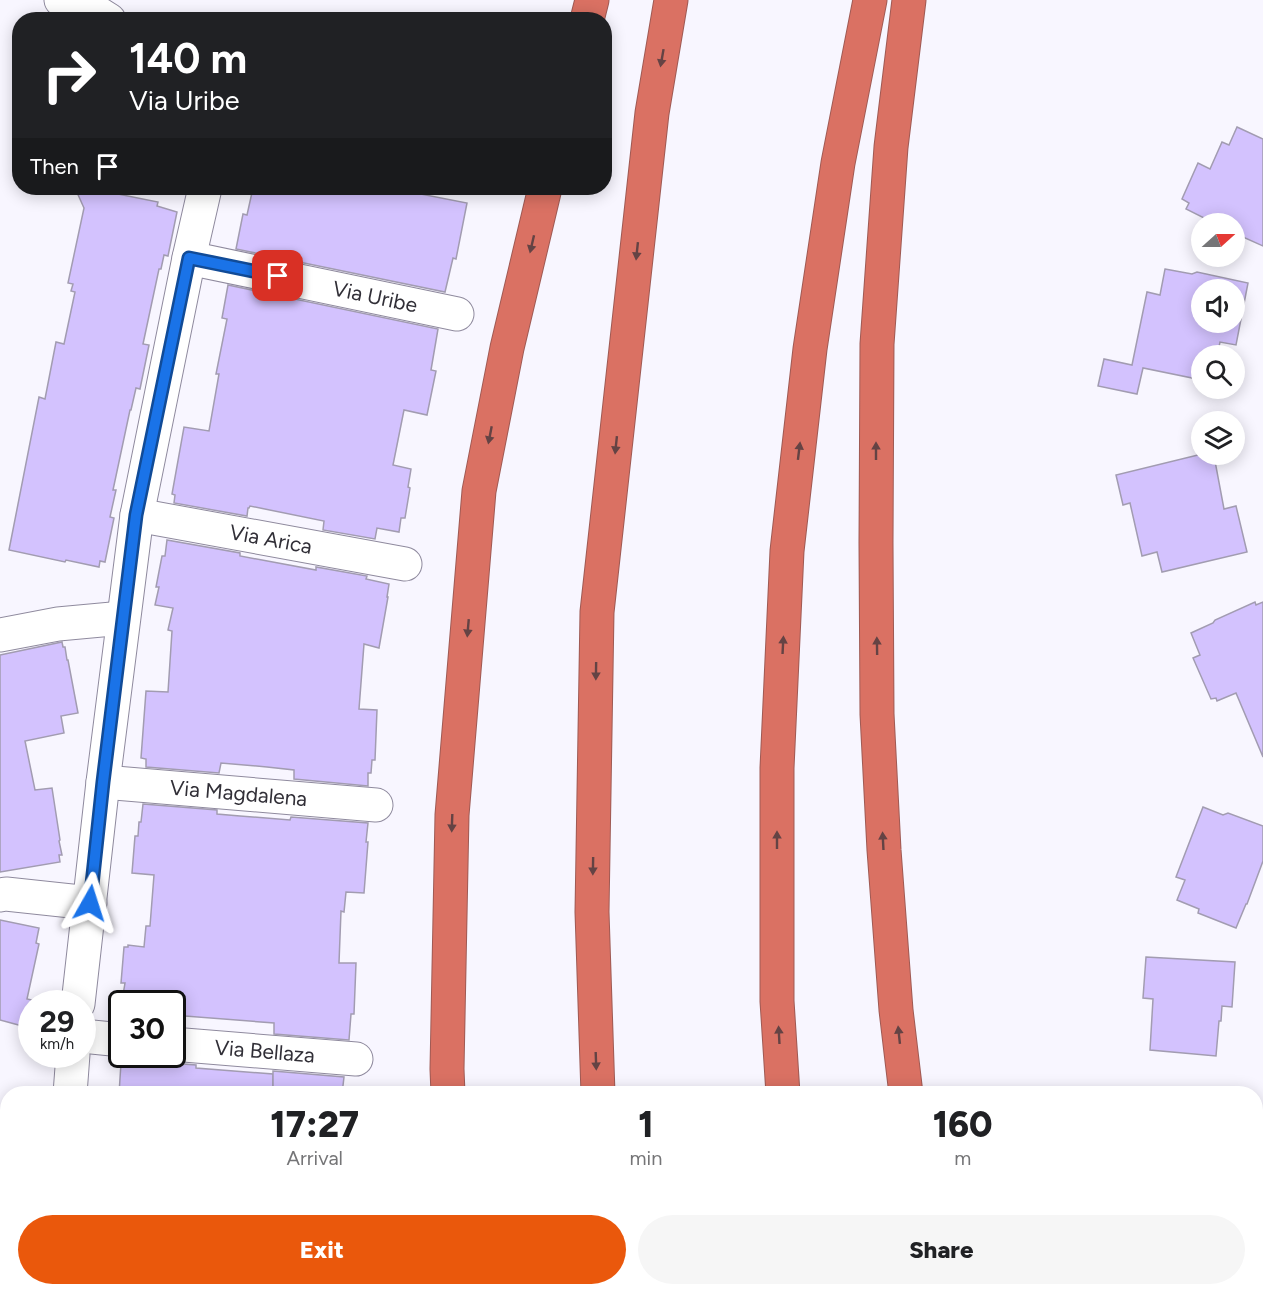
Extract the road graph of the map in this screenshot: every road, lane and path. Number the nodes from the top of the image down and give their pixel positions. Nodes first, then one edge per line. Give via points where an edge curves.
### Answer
1 (61, 0) edge
2 (671, 0) edge
3 (870, 0) edge
4 (909, 0) edge
5 (96, 12) edge
6 (203, 195) edge
7 (543, 195) edge
8 (189, 258) junction
9 (457, 314) dead end
10 (136, 515) junction
11 (405, 564) dead end
12 (123, 618) junction
13 (0, 634) edge
14 (103, 782) junction
15 (376, 805) dead end
16 (0, 895) edge
17 (90, 903) junction
18 (80, 990) edge
19 (186, 1045) edge
20 (356, 1059) dead end
21 (72, 1068) edge
22 (71, 1086) edge
23 (448, 1086) edge
24 (598, 1086) edge
25 (782, 1086) edge
26 (905, 1086) edge

1 - 5 street
2 -> 24 highway via 652,113 597,612 592,912
25 -> 3 highway via 777,1001 777,768 787,550 810,349 838,163
26 -> 4 highway via 884,850 877,714 876,543 877,344 891,147
6 - 8 street
7 -> 23 highway via 507,348 479,491 452,815
8 - 9 street, Via Uribe
8 - 10 street
10 - 11 street, Via Arica
10 - 12 street
12 - 13 street
12 - 14 street
14 - 15 street, Via Magdalena
14 - 17 street
16 - 17 street
17 - 18 street
19 - 20 street, Via Bellaza
21 - 22 street

